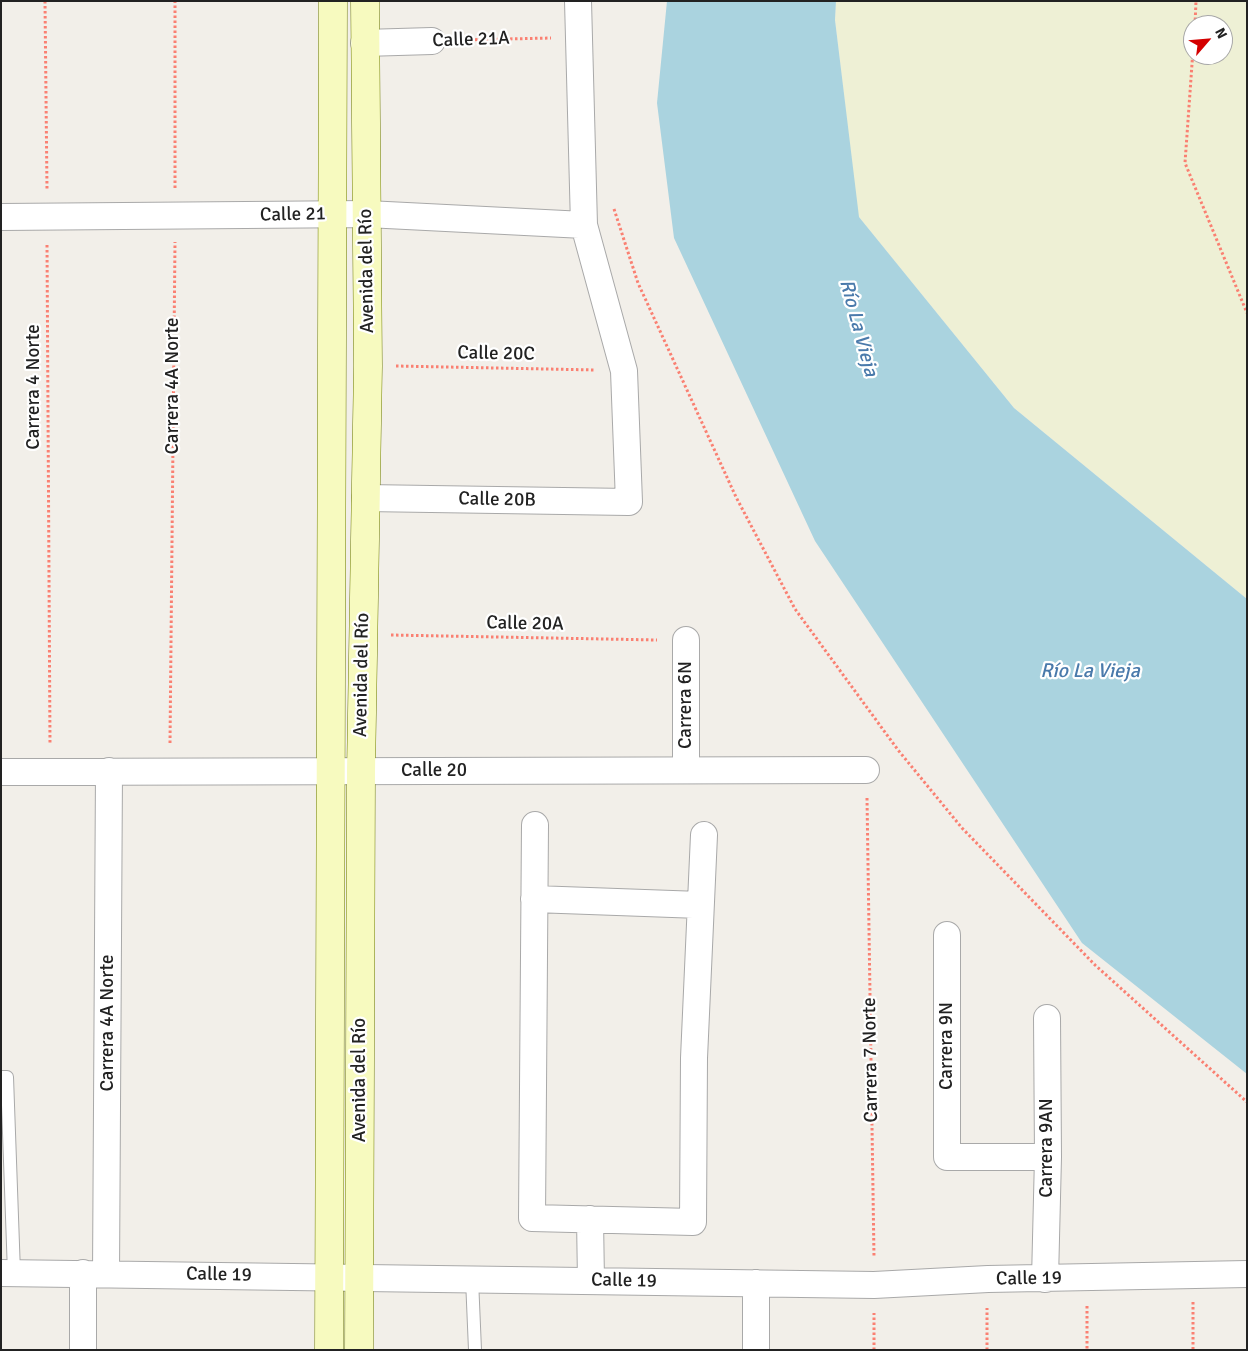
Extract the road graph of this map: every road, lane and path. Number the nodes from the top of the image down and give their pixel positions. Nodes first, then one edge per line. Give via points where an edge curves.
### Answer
1 (45, 1) edge
2 (175, 1) edge
3 (333, 1) edge
4 (365, 1) edge
5 (578, 1) edge
6 (1196, 1) edge
7 (1195, 15) edge
8 (578, 37) junction
9 (432, 41) joint
10 (364, 43) junction
11 (1192, 65) edge
12 (614, 203) dead end
13 (332, 214) junction
14 (367, 214) junction
15 (175, 216) junction
16 (1, 217) edge
17 (47, 217) junction
18 (584, 225) junction
19 (1247, 314) edge
20 (368, 366) junction
21 (624, 371) junction
22 (365, 498) junction
23 (363, 634) junction
24 (686, 640) joint
25 (686, 770) junction
26 (866, 770) joint
27 (109, 771) junction
28 (329, 771) junction
29 (360, 771) junction
30 (1, 772) edge
31 (51, 772) junction
32 (170, 772) junction
33 (536, 825) dead end
34 (704, 835) dead end
35 (534, 899) junction
36 (700, 905) junction
37 (946, 935) dead end
38 (1047, 1018) dead end
39 (1, 1077) edge
40 (1247, 1102) edge
41 (1048, 1157) junction
42 (590, 1219) junction
43 (7, 1273) edge
44 (95, 1274) junction
45 (1192, 1274) junction
46 (1247, 1274) edge
47 (329, 1277) junction
48 (360, 1277) junction
49 (1087, 1278) junction
50 (472, 1279) junction
51 (988, 1279) junction
52 (1045, 1279) junction
53 (591, 1281) junction
54 (756, 1283) junction
55 (874, 1284) junction
56 (83, 1350) edge
57 (328, 1350) edge
58 (359, 1350) edge
59 (475, 1350) edge
60 (756, 1350) edge
61 (874, 1350) edge
62 (987, 1350) edge
63 (1087, 1350) edge
64 (1193, 1350) edge

1 - 17 path, Carrera 4 Norte
2 - 15 path, Carrera 4A Norte
3 - 13 street, Avenida del Río
4 - 10 street, Avenida del Río
5 - 8 street
6 - 7 path
8 - 9 path, Calle 21A
8 - 18 street
9 - 10 street, Calle 21A
10 - 14 street, Avenida del Río
11 - 19 path via 1185,163
12 - 40 path via 614,212 638,283 736,497 795,609 898,750 962,828 1095,965
13 - 14 street, Calle 21
13 - 15 street, Calle 21
13 - 28 street, Avenida del Río
14 - 18 street, Calle 21
14 - 20 street, Avenida del Río
15 - 17 street, Calle 21
15 - 32 path, Carrera 4A Norte
16 - 17 street, Calle 21
17 - 31 path, Carrera 4 Norte
18 - 21 street
20 - 21 path, Calle 20C
20 - 22 street, Avenida del Río
21 - 22 street, Calle 20B via 629,502
22 - 23 street, Avenida del Río
23 - 24 path, Calle 20A
23 - 29 street, Avenida del Río
24 - 25 street, Carrera 6N
25 - 26 street, Calle 20
25 - 29 street, Calle 20
26 - 55 path, Carrera 7 Norte
27 - 31 street, Calle 20
27 - 32 street, Calle 20
27 - 44 street, Carrera 4A Norte
28 - 29 street, Calle 20
28 - 32 street, Calle 20
28 - 47 street, Avenida del Río
29 - 48 street, Avenida del Río
30 - 31 street, Calle 20
33 - 35 street
34 - 36 street
35 - 36 street
35 - 42 street via 532,1218
36 - 42 street via 694,1058 693,1222
37 - 41 street, Carrera 9N via 947,1157
38 - 41 street, Carrera 9AN
39 - 43 lane via 7,1077
41 - 52 street, Carrera 9AN
42 - 53 street
43 - 44 street, Calle 19
44 - 47 street, Calle 19
44 - 56 street, Carrera 4A Norte
45 - 46 street, Calle 19
45 - 49 street, Calle 19
45 - 64 path
47 - 48 street, Calle 19
47 - 57 street, Avenida del Río
48 - 50 street, Calle 19
48 - 58 street, Avenida del Río
49 - 52 street, Calle 19
49 - 63 path
50 - 53 street, Calle 19
50 - 59 lane
51 - 52 street, Calle 19
51 - 55 street, Calle 19
51 - 62 path
53 - 54 street, Calle 19
54 - 55 street, Calle 19
54 - 60 street
55 - 61 path, Carrera 7 Norte

